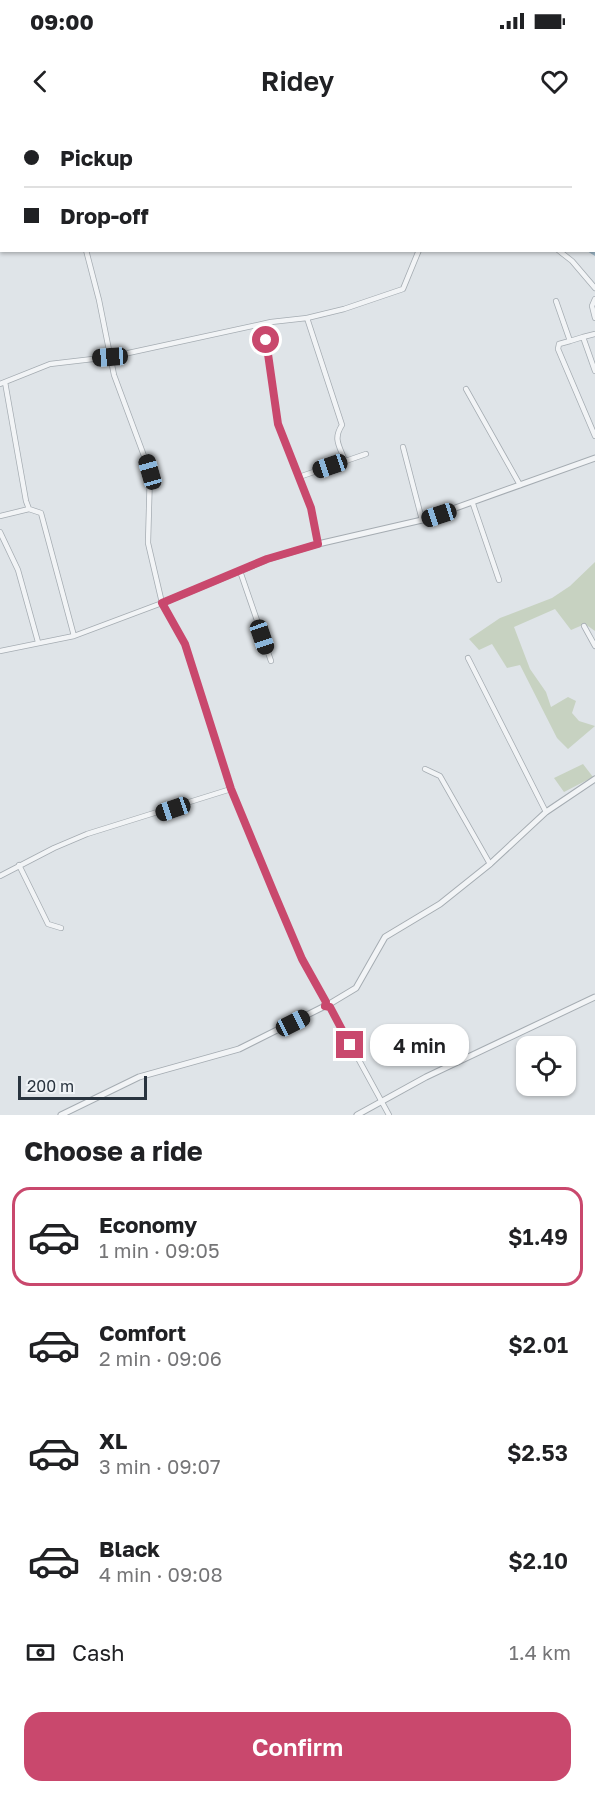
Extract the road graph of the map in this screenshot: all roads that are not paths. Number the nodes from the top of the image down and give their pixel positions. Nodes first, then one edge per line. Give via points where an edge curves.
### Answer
1 (87, 252) edge
2 (418, 252) edge
3 (561, 252) edge
4 (595, 288) edge
5 (595, 299) edge
6 (556, 301) dead end
7 (307, 318) junction
8 (595, 318) edge
9 (259, 325) junction
10 (595, 334) edge
11 (583, 337) junction
12 (570, 341) junction
13 (110, 357) junction
14 (595, 371) edge
15 (2, 383) edge
16 (466, 389) dead end
17 (595, 436) edge
18 (403, 447) dead end
19 (366, 454) dead end
20 (595, 458) edge
21 (345, 461) junction
22 (299, 477) junction
23 (520, 485) junction
24 (473, 504) junction
25 (29, 509) junction
26 (0, 516) edge
27 (422, 520) junction
28 (0, 532) edge
29 (318, 544) junction
30 (240, 571) junction
31 (499, 580) dead end
32 (162, 603) junction
33 (584, 626) dead end
34 (74, 636) junction
35 (38, 642) junction
36 (595, 646) edge
37 (0, 651) edge
38 (468, 658) dead end
39 (271, 661) dead end
40 (425, 769) dead end
41 (595, 779) edge
42 (231, 789) junction
43 (546, 812) junction
44 (490, 864) junction
45 (19, 866) junction
46 (0, 876) edge
47 (61, 928) dead end
48 (595, 997) edge
49 (328, 1005) junction
50 (381, 1102) junction
51 (61, 1115) edge
52 (357, 1115) edge
53 (389, 1115) edge

1 - 13 street
2 - 7 street via 402,289
3 - 4 street
5 - 8 street
6 - 12 street
7 - 9 street
7 - 21 street via 342,424 336,437
9 - 13 street
9 - 22 street via 266,340 278,424
10 - 11 street
11 - 12 street
11 - 14 street
12 - 17 street via 558,349
13 - 15 street via 50,364
13 - 32 street via 150,472 148,543
15 - 25 street
16 - 23 street
18 - 27 street
19 - 21 street
20 - 23 street
21 - 22 street
22 - 29 street via 311,508
23 - 24 street
24 - 27 street
24 - 31 street
25 - 26 street
25 - 34 street via 41,513
27 - 29 street
28 - 35 street via 18,570
29 - 30 street
30 - 32 street
30 - 39 street
32 - 34 street
32 - 42 street via 185,644
33 - 36 street
34 - 35 street
35 - 37 street
38 - 43 street
40 - 44 street via 440,776
41 - 43 street
42 - 45 street via 87,834
42 - 49 street via 302,959
43 - 44 street
44 - 49 street via 440,904 385,937 356,988
45 - 46 street
45 - 47 street via 48,924
48 - 50 street
49 - 50 street
49 - 51 street via 239,1049 139,1077
50 - 52 street
50 - 53 street

